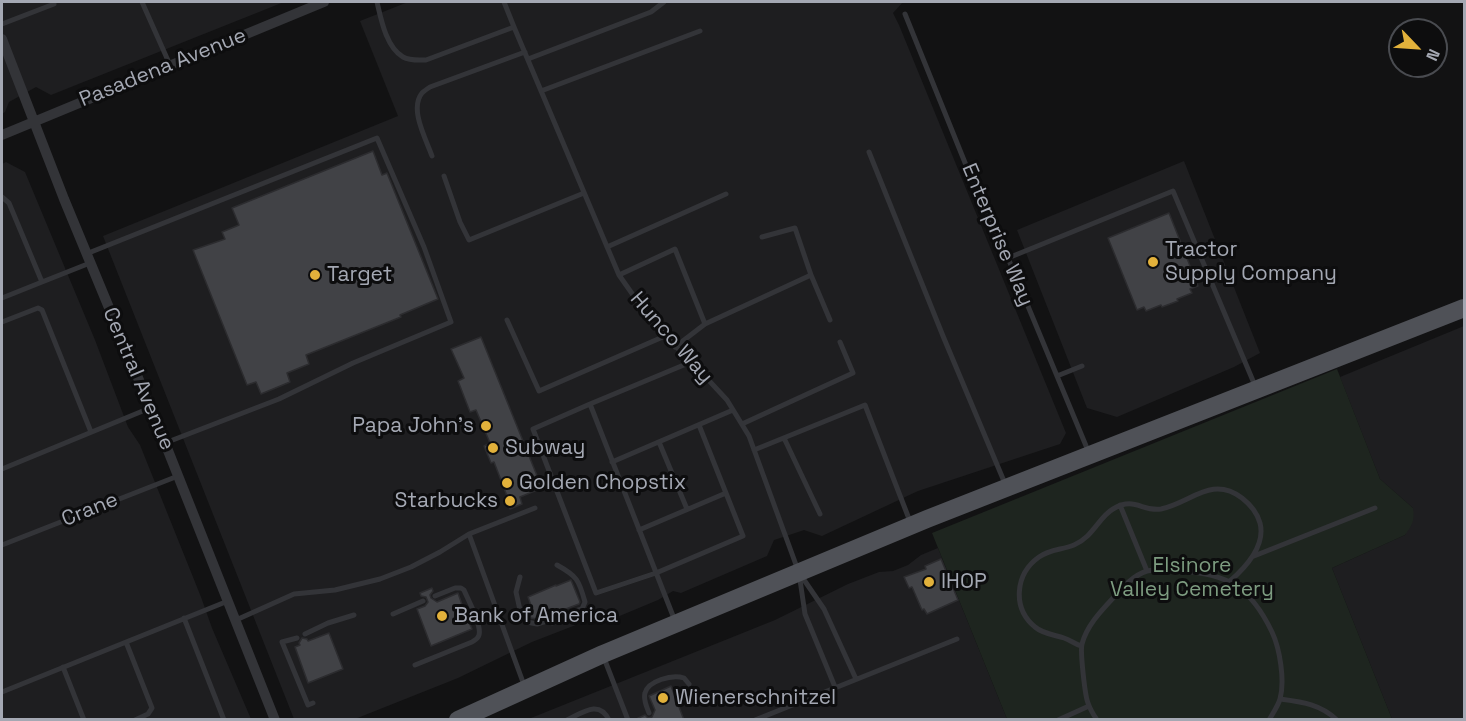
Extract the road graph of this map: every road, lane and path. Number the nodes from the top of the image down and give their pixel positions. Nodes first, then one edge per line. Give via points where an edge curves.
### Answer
1 (143, 2) edge
2 (324, 2) edge
3 (377, 2) edge
4 (504, 2) edge
5 (664, 2) edge
6 (54, 4) dead end
7 (298, 6) edge
8 (905, 14) dead end
9 (2, 24) edge
10 (514, 27) junction
11 (700, 32) dead end
12 (2, 39) edge
13 (525, 52) junction
14 (528, 59) junction
15 (170, 65) junction
16 (541, 92) junction
17 (33, 121) junction
18 (2, 135) edge
19 (870, 152) dead end
20 (432, 156) dead end
21 (444, 176) dead end
22 (584, 193) junction
23 (726, 194) dead end
24 (2, 197) edge
25 (762, 237) dead end
26 (608, 247) junction
27 (1008, 258) junction
28 (88, 259) junction
29 (811, 274) junction
30 (619, 275) junction
31 (42, 282) junction
32 (2, 298) edge
33 (1464, 308) edge
34 (507, 320) dead end
35 (830, 320) dead end
36 (2, 322) edge
37 (705, 324) junction
38 (665, 336) junction
39 (840, 342) dead end
40 (675, 347) junction
41 (691, 362) junction
42 (1082, 366) dead end
43 (1057, 376) junction
44 (1256, 389) junction
45 (590, 404) junction
46 (150, 408) junction
47 (733, 410) junction
48 (741, 424) junction
49 (699, 425) junction
50 (91, 432) junction
51 (784, 438) junction
52 (659, 442) junction
53 (165, 443) junction
54 (754, 450) junction
55 (1090, 455) junction
56 (612, 462) junction
57 (2, 469) edge
58 (178, 476) junction
59 (1006, 487) junction
60 (726, 493) junction
61 (1120, 505) junction
62 (535, 508) dead end
63 (1375, 508) dead end
64 (687, 509) junction
65 (820, 514) dead end
66 (919, 522) junction
67 (639, 530) junction
68 (469, 534) junction
69 (2, 545) edge
70 (1252, 556) junction
71 (557, 565) dead end
72 (1147, 571) junction
73 (656, 573) junction
74 (799, 573) junction
75 (520, 577) dead end
76 (1230, 581) junction
77 (435, 596) dead end
78 (228, 601) junction
79 (423, 601) dead end
80 (393, 614) dead end
81 (354, 615) dead end
82 (562, 615) dead end
83 (184, 618) junction
84 (236, 620) junction
85 (550, 620) dead end
86 (676, 623) junction
87 (305, 634) dead end
88 (297, 638) dead end
89 (957, 639) dead end
90 (126, 642) junction
91 (1081, 646) junction
92 (603, 654) junction
93 (415, 665) dead end
94 (63, 668) junction
95 (855, 679) junction
96 (689, 684) dead end
97 (835, 687) junction
98 (526, 689) junction
99 (2, 692) edge
100 (1280, 699) junction
101 (313, 703) dead end
102 (1089, 706) junction
103 (650, 713) dead end
104 (84, 720) edge
105 (135, 720) edge
106 (224, 720) edge
107 (275, 720) edge
108 (458, 720) edge
109 (567, 720) edge
110 (609, 720) edge
111 (628, 720) edge
112 (755, 720) edge
113 (1058, 720) edge
114 (1097, 720) edge
115 (1269, 720) edge
116 (1336, 720) edge

1 - 15 lane
2 - 7 street, Pasadena Avenue
3 - 10 lane via 383,27 394,48 415,61
4 - 10 lane, Hunco Way
5 - 14 lane via 651,12
6 - 9 lane
7 - 15 street, Pasadena Avenue
8 - 27 lane, Enterprise Way
10 - 13 lane, Hunco Way
11 - 16 lane
12 - 17 street, Central Avenue
13 - 14 lane, Hunco Way
13 - 20 lane via 422,93 417,113
14 - 16 lane, Hunco Way
15 - 17 street, Pasadena Avenue
16 - 22 lane, Hunco Way
17 - 18 street, Pasadena Avenue
17 - 28 street, Central Avenue
19 - 59 lane
21 - 22 lane via 469,240
22 - 26 lane, Hunco Way
23 - 26 lane
24 - 31 lane via 9,203
25 - 29 lane via 795,228
26 - 30 lane, Hunco Way
27 - 43 lane, Enterprise Way
27 - 44 lane via 1173,191
28 - 31 lane
28 - 46 street, Central Avenue
28 - 53 lane via 377,138 424,247 451,322 279,399
29 - 35 lane
29 - 37 lane
30 - 37 lane via 675,249
30 - 38 lane, Hunco Way
31 - 32 lane
33 - 44 main road
34 - 38 lane via 539,391
36 - 50 lane via 38,308 42,310
37 - 40 lane
38 - 40 lane, Hunco Way
39 - 48 lane via 853,373
40 - 41 lane, Hunco Way
41 - 45 lane
41 - 47 lane, Hunco Way
42 - 43 lane
43 - 55 lane, Enterprise Way
44 - 55 main road
45 - 56 lane
45 - 73 lane via 532,429 596,593
46 - 50 lane
46 - 53 street, Central Avenue
47 - 48 lane, Hunco Way
47 - 49 lane
48 - 54 lane, Hunco Way
49 - 52 lane
49 - 60 lane
50 - 57 lane
51 - 54 lane
51 - 65 lane
51 - 66 lane via 864,405
52 - 56 lane
52 - 64 lane
53 - 58 street, Central Avenue
54 - 74 lane, Hunco Way
55 - 59 main road
56 - 67 lane
58 - 69 lane, Crane
58 - 78 street, Central Avenue
59 - 66 main road
60 - 64 lane
60 - 73 lane via 743,536
61 - 70 lane via 1159,509 1214,489 1237,494 1251,506 1261,525 1261,537
61 - 72 lane
61 - 91 lane via 1082,541 1038,557 1021,584 1020,604 1036,628
62 - 68 lane
63 - 70 lane
64 - 67 lane
66 - 74 main road
67 - 73 lane
68 - 84 lane via 411,567 380,579 335,590 294,594
68 - 98 lane
70 - 76 lane
71 - 82 lane via 579,582 585,602 582,609
72 - 76 lane via 1197,572
72 - 91 lane via 1132,579 1100,612
73 - 86 lane
74 - 86 main road
74 - 95 lane, Hunco Way via 824,609
74 - 97 lane, Hunco Way via 805,614
75 - 85 lane via 516,592 527,622
76 - 100 lane via 1257,606 1275,638 1282,676
77 - 93 lane via 455,588 464,590 480,634 472,642
78 - 83 lane
78 - 84 street, Central Avenue
79 - 80 lane
81 - 87 lane
83 - 90 lane
83 - 106 lane
84 - 107 street, Central Avenue
86 - 92 main road
88 - 101 lane via 282,642 308,705
89 - 95 lane
90 - 94 lane
90 - 105 lane via 152,708
91 - 102 lane
92 - 98 main road
92 - 111 lane
94 - 99 lane
94 - 104 lane
95 - 97 lane
96 - 103 lane via 684,678 671,676 650,685 644,695
97 - 112 lane
98 - 108 main road
100 - 115 lane
100 - 116 lane via 1316,706
102 - 113 lane
102 - 114 lane
109 - 110 lane via 594,708 602,710

